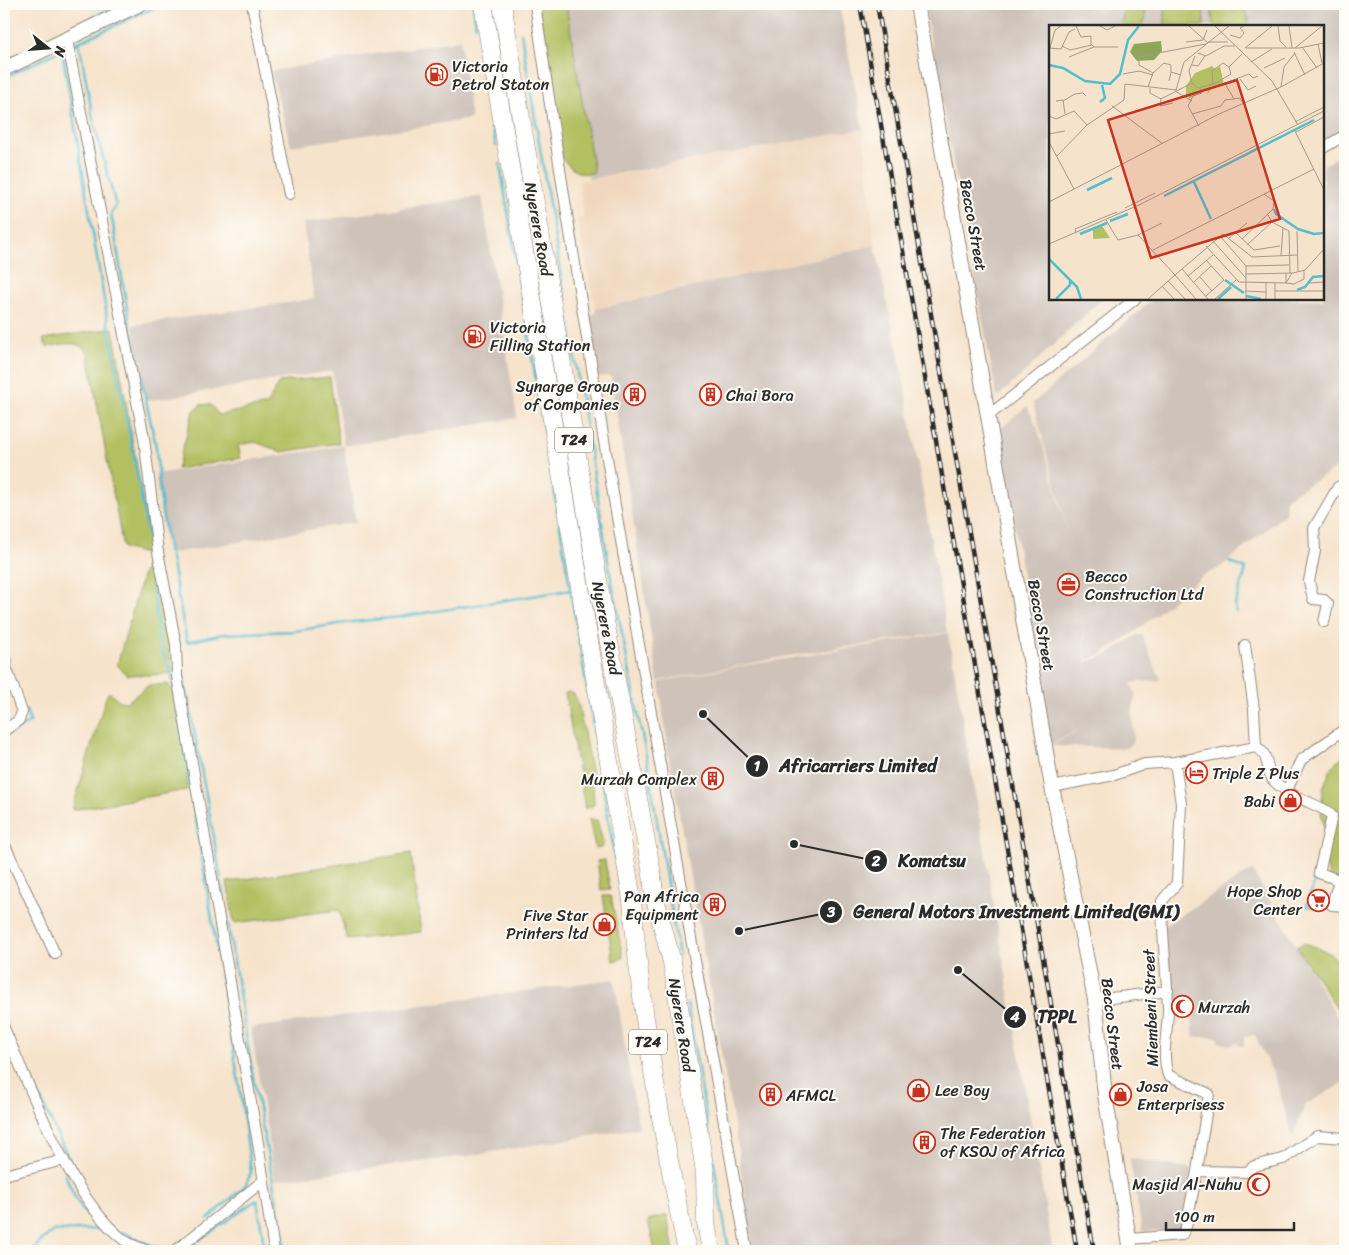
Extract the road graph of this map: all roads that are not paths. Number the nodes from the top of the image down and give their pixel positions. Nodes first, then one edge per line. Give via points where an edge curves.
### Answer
1 (140, 4) edge
2 (252, 4) edge
3 (483, 4) edge
4 (502, 4) edge
5 (535, 4) edge
6 (917, 4) edge
7 (67, 40) junction
8 (4, 69) edge
9 (1345, 136) edge
10 (1324, 147) edge
11 (289, 194) dead end
12 (1134, 300) edge
13 (988, 416) junction
14 (1345, 486) edge
15 (1324, 622) dead end
16 (1245, 645) dead end
17 (4, 661) edge
18 (6, 674) edge
19 (1345, 729) edge
20 (4, 731) edge
21 (1256, 746) junction
22 (1174, 762) junction
23 (1052, 787) junction
24 (1287, 790) junction
25 (4, 843) edge
26 (1345, 906) edge
27 (55, 954) dead end
28 (1168, 991) junction
29 (1094, 1000) junction
30 (4, 1028) edge
31 (1345, 1138) edge
32 (64, 1160) junction
33 (1196, 1171) junction
34 (4, 1174) edge
35 (263, 1181) junction
36 (1130, 1245) edge
37 (148, 1251) edge
38 (175, 1251) edge
39 (274, 1251) edge
40 (687, 1251) edge
41 (711, 1251) edge
42 (747, 1251) edge

1 - 7 street
2 - 11 street
3 - 40 highway, Nyerere Road / T24 via 632,900 637,972 661,1123
4 - 41 highway, Nyerere Road / T24 via 602,605 654,895 672,962 705,1172 706,1223
5 - 42 street via 566,210
6 - 13 street, Becco Street
7 - 8 street
7 - 35 street via 144,438 158,552 176,645 177,676
9 - 10 street
12 - 13 street
13 - 23 street, Becco Street
14 - 15 street via 1338,487 1314,528 1315,551 1309,581 1313,599 1324,600 1328,604
16 - 21 street
17 - 18 street
18 - 20 street via 22,712 19,720
19 - 24 street via 1301,760
21 - 22 street
21 - 24 street via 1265,756 1273,779
22 - 23 street via 1145,764
22 - 28 street, Miembeni Street via 1181,804 1181,835 1177,882 1162,901
23 - 29 street, Becco Street
24 - 26 street via 1332,816 1319,873 1339,880 1332,905
25 - 27 street
28 - 29 street
28 - 33 street, Miembeni Street via 1164,1039 1168,1075 1208,1094
29 - 36 street, Becco Street via 1105,1094
30 - 32 street
31 - 33 street via 1317,1136 1283,1159 1254,1166 1247,1172
32 - 34 street
32 - 37 street via 106,1223 125,1240
33 - 36 street via 1182,1234
35 - 38 street
35 - 39 street

